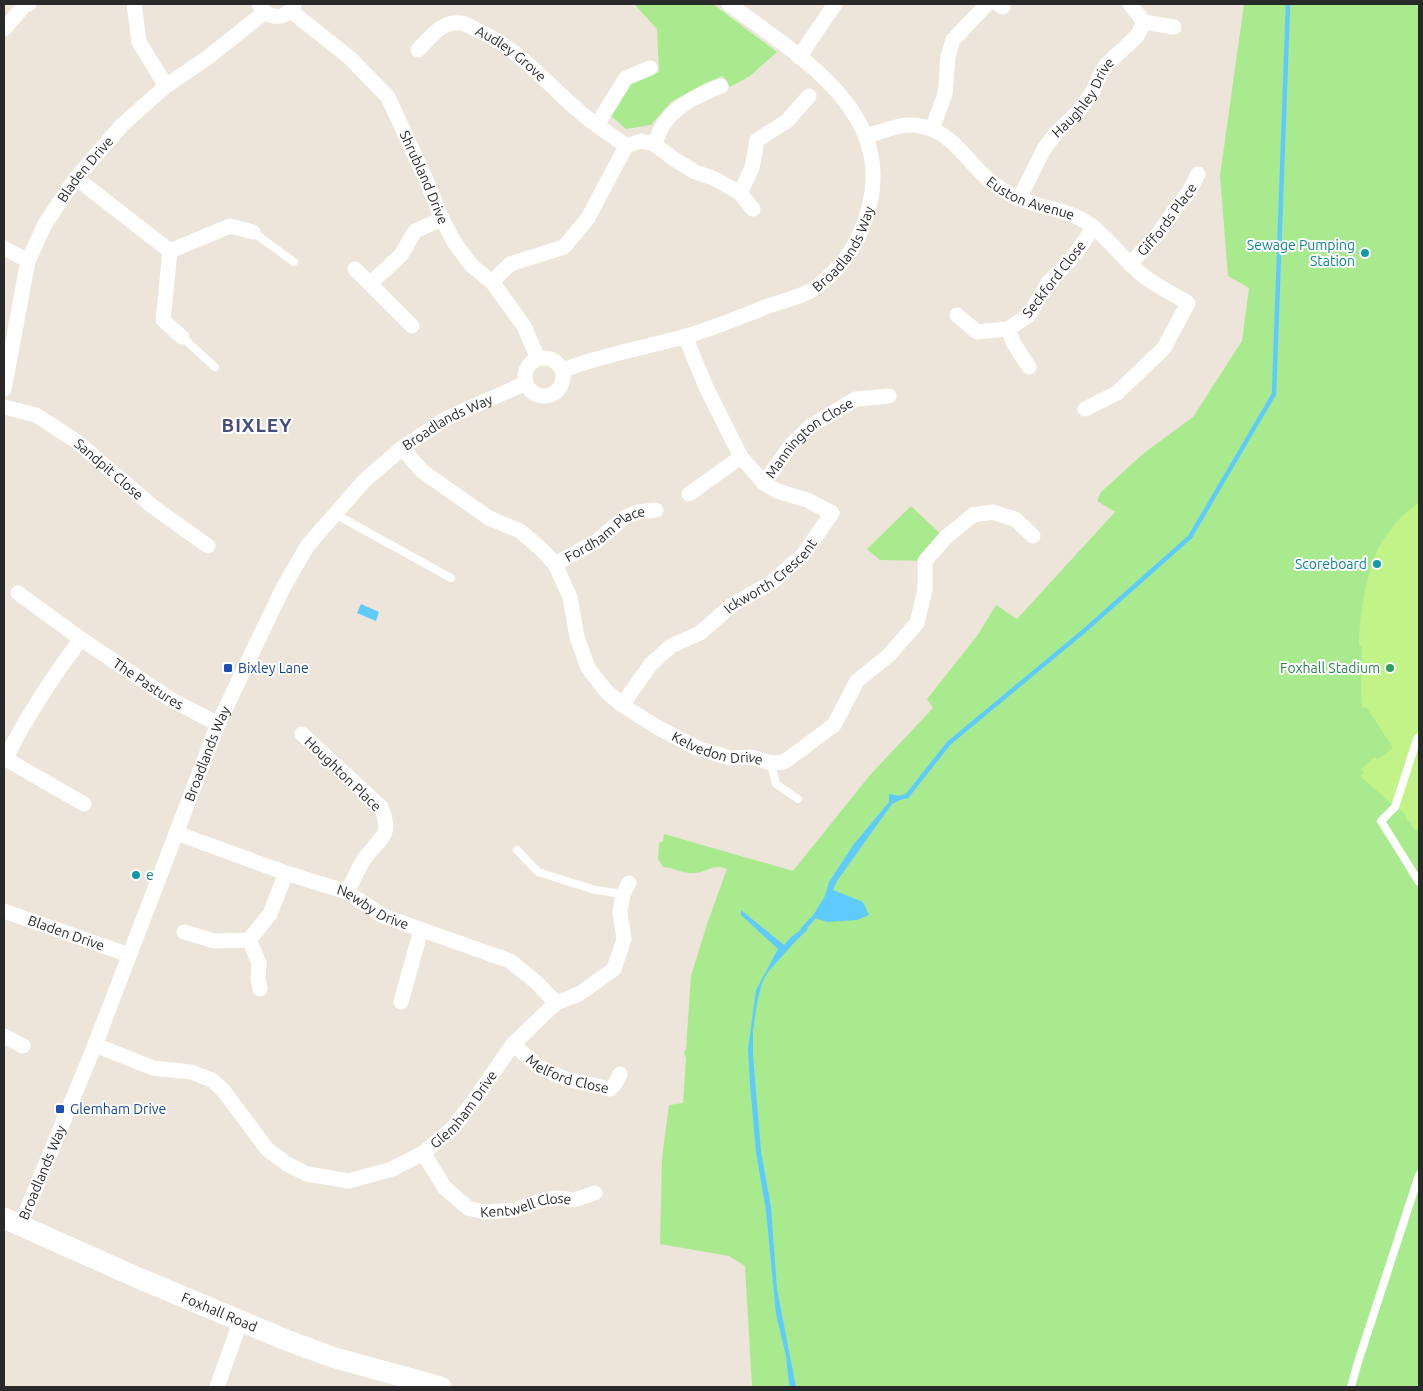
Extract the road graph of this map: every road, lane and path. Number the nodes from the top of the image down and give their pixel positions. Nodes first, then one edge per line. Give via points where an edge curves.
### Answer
1 (29, 4) edge
2 (134, 4) edge
3 (729, 4) edge
4 (835, 4) edge
5 (988, 4) edge
6 (1130, 4) edge
7 (292, 7) edge
8 (262, 8) edge
9 (1144, 22) junction
10 (1174, 27) dead end
11 (4, 28) edge
12 (418, 50) dead end
13 (799, 57) junction
14 (650, 68) dead end
15 (166, 86) junction
16 (721, 86) dead end
17 (810, 96) dead end
18 (597, 125) junction
19 (932, 129) junction
20 (867, 136) junction
21 (654, 144) junction
22 (626, 146) junction
23 (1198, 174) dead end
24 (76, 178) junction
25 (740, 193) junction
26 (1020, 199) junction
27 (753, 209) dead end
28 (442, 219) junction
29 (1094, 227) junction
30 (253, 232) joint
31 (4, 248) edge
32 (170, 251) junction
33 (28, 261) junction
34 (294, 262) dead end
35 (1130, 264) junction
36 (355, 269) dead end
37 (492, 282) junction
38 (371, 284) junction
39 (957, 315) dead end
40 (412, 326) dead end
41 (1008, 329) junction
42 (685, 336) junction
43 (182, 338) joint
44 (538, 359) junction
45 (215, 367) dead end
46 (1029, 367) dead end
47 (563, 370) junction
48 (526, 383) junction
49 (4, 389) edge
50 (888, 396) dead end
51 (4, 407) edge
52 (1085, 409) dead end
53 (402, 448) junction
54 (741, 457) junction
55 (764, 482) junction
56 (689, 494) dead end
57 (656, 510) dead end
58 (335, 514) junction
59 (1033, 536) dead end
60 (208, 546) dead end
61 (555, 564) junction
62 (451, 578) dead end
63 (18, 593) dead end
64 (81, 639) junction
65 (622, 705) junction
66 (218, 724) junction
67 (302, 734) dead end
68 (1419, 737) edge
69 (5, 759) edge
70 (771, 763) junction
71 (798, 799) dead end
72 (84, 804) dead end
73 (176, 833) junction
74 (517, 850) dead end
75 (286, 873) junction
76 (1419, 882) edge
77 (626, 888) joint
78 (347, 892) junction
79 (4, 911) edge
80 (421, 930) junction
81 (184, 932) dead end
82 (249, 940) junction
83 (129, 956) junction
84 (260, 989) dead end
85 (401, 1002) dead end
86 (556, 1003) junction
87 (4, 1036) edge
88 (513, 1044) junction
89 (95, 1045) junction
90 (23, 1046) dead end
91 (620, 1074) dead end
92 (423, 1153) junction
93 (1419, 1175) edge
94 (595, 1193) dead end
95 (12, 1222) edge
96 (241, 1320) junction
97 (217, 1387) edge
98 (441, 1387) edge
99 (1352, 1387) edge

1 - 11 street
2 - 15 street via 139,42
3 - 13 street, Broadlands Way
4 - 13 street
5 - 19 street via 953,40 945,94
6 - 9 street
7 - 8 street via 284,16 277,17 269,16
7 - 28 street, Shrubland Drive via 388,97
8 - 15 street, Bladen Drive via 207,58
9 - 10 street
9 - 26 street, Haughley Drive via 1138,36 1107,64 1092,93 1044,149
12 - 18 street, Audley Grove via 439,28 461,23 504,44
13 - 20 street, Broadlands Way via 826,78 850,105
14 - 18 street via 626,78
15 - 24 street, Bladen Drive via 122,125
16 - 21 street via 681,106 665,122
17 - 25 street via 787,121 758,140 752,168
18 - 22 street, Audley Grove
19 - 20 street, Euston Avenue via 902,125
19 - 26 street, Euston Avenue via 958,148 992,183
20 - 42 street, Broadlands Way via 872,161 871,202 856,243 840,267 814,289
21 - 22 street via 641,141
21 - 25 street via 695,172
22 - 37 street via 588,218 564,247 510,264
23 - 35 street, Giffords Place via 1158,234
24 - 32 street
24 - 33 street, Bladen Drive via 44,224
25 - 27 street
26 - 29 street, Euston Avenue via 1066,212
28 - 37 street, Shrubland Drive via 472,266
28 - 38 street via 415,231 401,255
29 - 35 street, Euston Avenue
29 - 41 street, Seckford Close via 1048,284 1029,315
30 - 32 street via 230,226
30 - 34 lane
31 - 33 street
32 - 43 street via 163,320
33 - 49 street, Bladen Drive
35 - 52 street, Euston Avenue via 1140,274 1188,303 1164,348 1117,393
36 - 38 street
37 - 44 street, Shrubland Drive via 524,326
38 - 40 street
39 - 41 street, Seckford Close via 977,332
41 - 46 street
42 - 47 street, Broadlands Way
42 - 54 street, Ickworth Crescent
43 - 45 lane
44 - 47 street via 552,360
44 - 48 street via 527,369
47 - 48 street via 561,385 551,395 536,394
48 - 53 street, Broadlands Way via 447,418
50 - 55 street, Mannington Close via 856,399 812,425 791,445
51 - 60 street, Sandpit Close via 36,415 76,441 152,506
53 - 58 street, Broadlands Way via 363,482
53 - 61 street, Kelvedon Drive via 422,471 489,518 520,531
54 - 55 street, Ickworth Crescent
54 - 56 street
55 - 65 street, Ickworth Crescent via 832,513 803,555 771,583 732,605 700,633 671,646 651,664
57 - 61 street, Fordham Place via 625,517 597,540
58 - 62 lane
58 - 66 street, Broadlands Way via 308,545 283,588
59 - 70 street, Kelvedon Drive via 1015,519 992,512 973,516 945,538 925,562 925,590 917,623 889,655 857,681 834,725 784,762
61 - 65 street, Kelvedon Drive via 570,597 576,637 588,668
63 - 64 street, The Pastures
64 - 66 street, The Pastures via 170,699
64 - 69 street via 24,722
65 - 70 street, Kelvedon Drive via 697,748 730,758 751,756
66 - 73 street, Broadlands Way
67 - 78 street, Houghton Place via 381,807 386,820 384,836 365,858
68 - 76 lane via 1395,807 1381,821
69 - 72 street
70 - 71 lane via 776,784
73 - 75 street, Newby Drive
73 - 83 street, Broadlands Way
74 - 77 lane via 538,872 595,890
75 - 78 street, Newby Drive
75 - 82 street via 270,914
77 - 86 street via 620,912 624,939 614,968 579,994
78 - 80 street, Newby Drive via 383,916
79 - 83 street, Bladen Drive
80 - 85 street
80 - 86 street, Newby Drive via 510,961
81 - 82 street via 215,940
82 - 84 street via 259,964
83 - 89 street, Broadlands Way
86 - 88 street, Glemham Drive
87 - 90 street
88 - 91 street, Melford Close via 539,1067 566,1079 610,1089
88 - 92 street, Glemham Drive via 453,1128
89 - 92 street, Glemham Drive via 153,1068 191,1072 212,1080 267,1149 308,1174 349,1181 392,1169
89 - 95 street, Broadlands Way
92 - 94 street, Kentwell Close via 445,1188 468,1208 484,1212 514,1210 543,1200 574,1200
93 - 99 lane
95 - 96 street, Foxhall Road
96 - 97 street
96 - 98 street, Foxhall Road via 332,1357

